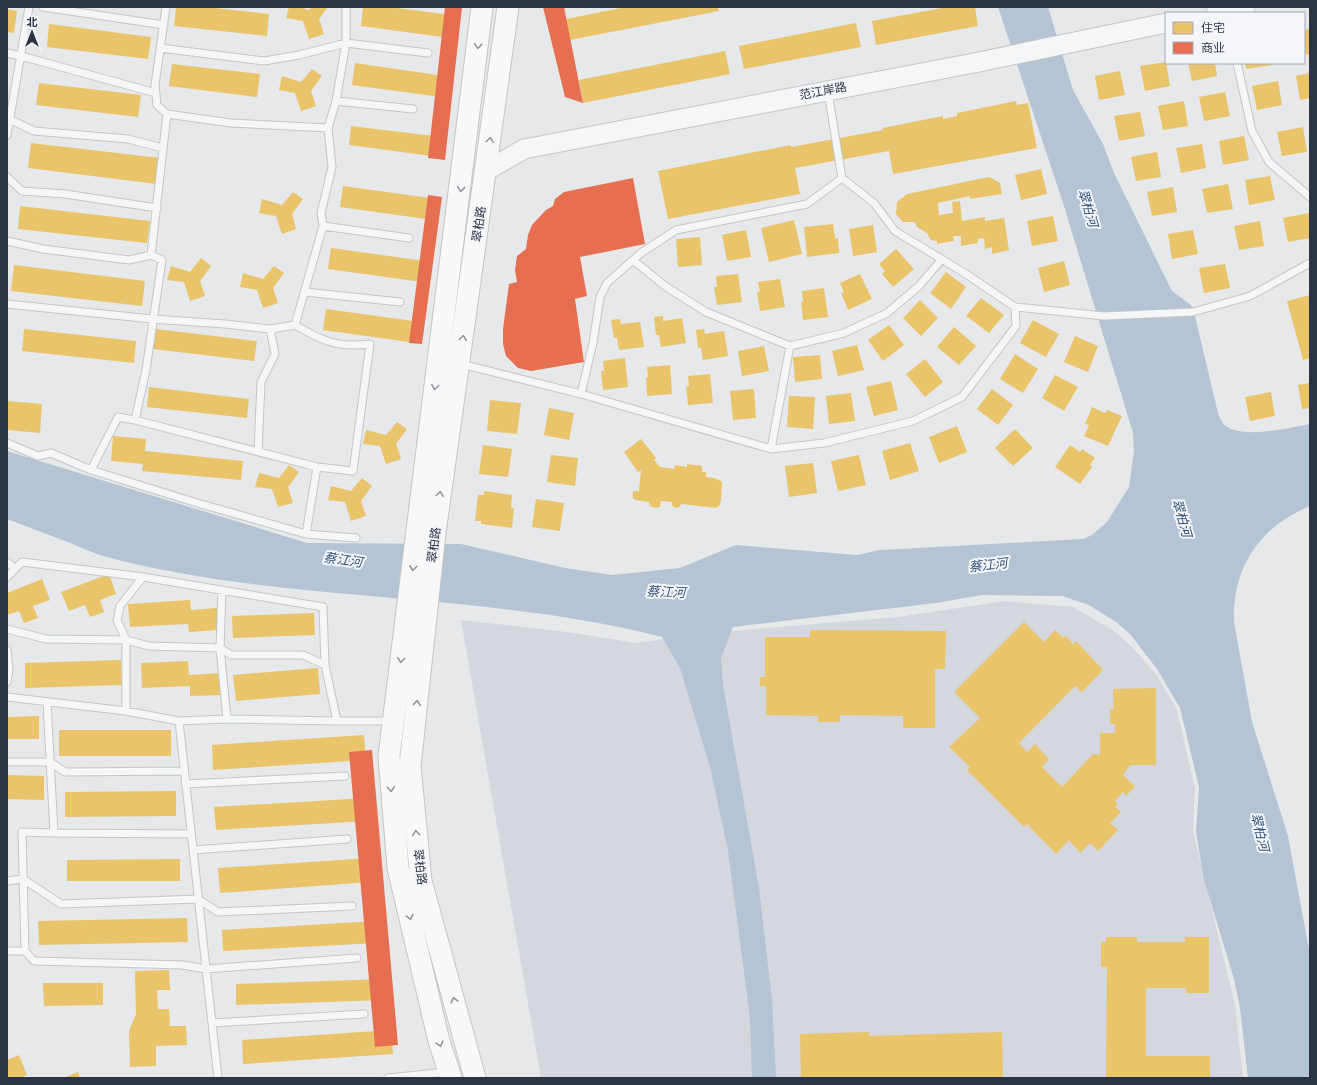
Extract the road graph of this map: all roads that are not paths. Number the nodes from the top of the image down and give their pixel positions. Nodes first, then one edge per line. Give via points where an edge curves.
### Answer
1 (30, 7) edge
2 (43, 7) edge
3 (166, 7) edge
4 (346, 7) edge
5 (482, 7) edge
6 (508, 7) edge
7 (1245, 7) edge
8 (1223, 12) edge
9 (1165, 23) edge
10 (164, 25) junction
11 (346, 43) junction
12 (160, 48) junction
13 (7, 53) edge
14 (428, 53) dead end
15 (21, 56) junction
16 (1237, 64) edge
17 (828, 90) junction
18 (156, 93) junction
19 (336, 101) junction
20 (413, 109) dead end
21 (167, 114) junction
22 (8, 119) edge
23 (328, 128) junction
24 (7, 135) edge
25 (163, 148) junction
26 (486, 171) junction
27 (7, 177) edge
28 (842, 178) junction
29 (1310, 197) edge
30 (157, 208) junction
31 (323, 226) junction
32 (409, 238) dead end
33 (7, 240) edge
34 (151, 255) junction
35 (942, 259) junction
36 (633, 260) junction
37 (1310, 263) edge
38 (305, 292) junction
39 (400, 302) dead end
40 (7, 304) edge
41 (1015, 308) junction
42 (152, 319) junction
43 (295, 325) junction
44 (270, 329) junction
45 (790, 346) junction
46 (459, 364) junction
47 (581, 394) junction
48 (135, 420) junction
49 (7, 443) edge
50 (771, 449) junction
51 (258, 451) junction
52 (317, 467) junction
53 (91, 470) junction
54 (426, 531) junction
55 (306, 534) junction
56 (356, 538) dead end
57 (7, 562) edge
58 (15, 568) junction
59 (7, 577) edge
60 (143, 577) junction
61 (222, 590) junction
62 (416, 623) junction
63 (7, 629) edge
64 (126, 640) junction
65 (220, 648) junction
66 (7, 650) edge
67 (325, 665) junction
68 (7, 682) edge
69 (7, 698) edge
70 (47, 702) junction
71 (126, 711) junction
72 (227, 719) junction
73 (179, 721) junction
74 (337, 721) junction
75 (393, 721) junction
76 (7, 762) edge
77 (50, 762) junction
78 (184, 770) junction
79 (345, 776) dead end
80 (185, 784) junction
81 (54, 833) junction
82 (191, 834) junction
83 (347, 839) dead end
84 (193, 850) junction
85 (23, 878) junction
86 (7, 881) edge
87 (198, 899) junction
88 (352, 906) dead end
89 (7, 950) edge
90 (25, 951) junction
91 (357, 958) dead end
92 (206, 969) junction
93 (364, 1014) dead end
94 (212, 1023) junction
95 (450, 1075) edge
96 (218, 1078) edge
97 (388, 1078) edge
98 (475, 1078) edge

1 - 15 lane
2 - 10 lane
3 - 10 lane
4 - 11 lane
5 -> 54 main road, 翠柏路
26 -> 6 main road, 翠柏路
7 - 8 street
9 - 17 street, 范江岸路
10 - 12 lane
11 - 12 lane via 264,61
11 - 14 lane
11 - 19 lane
12 - 18 lane
13 - 15 lane
15 - 18 lane
15 - 22 lane
16 - 29 lane via 1252,131 1269,162
17 - 26 street, 范江岸路 via 524,149
17 - 28 lane
18 - 21 lane via 157,105
19 - 20 lane
19 - 23 lane
21 - 23 lane via 231,123
21 - 25 lane
22 - 24 lane
22 - 25 lane via 34,131 128,138
23 - 31 lane via 332,167 320,213
25 - 30 lane
46 -> 26 main road, 翠柏路
27 - 30 lane via 22,191 65,194
28 - 35 lane via 874,203 896,231
28 - 36 lane via 807,204 676,230
30 - 34 lane
31 - 32 lane
31 - 38 lane
33 - 34 lane via 43,249 129,260
34 - 42 lane via 162,260
35 - 41 lane
35 - 45 lane via 919,286 887,313 844,333
36 - 45 lane via 665,286 706,312
36 - 47 lane via 607,283 600,297
37 - 41 lane via 1250,296 1193,312 1112,316
38 - 39 lane
38 - 43 lane
40 - 42 lane
41 - 50 lane via 1016,326 962,397 913,421 824,443
42 - 44 lane
42 - 48 lane via 146,370
43 - 44 lane
43 - 52 lane via 318,339 350,346 370,344 353,472
44 - 51 lane via 275,354 261,382
45 - 50 lane
46 - 47 lane
54 -> 46 main road, 翠柏路
47 - 50 lane
48 - 51 lane
48 - 53 lane via 118,417
49 - 53 lane via 38,456 51,453
51 - 52 lane
52 - 55 lane
53 - 55 lane
54 - 62 main road, 翠柏路
55 - 56 lane
57 - 58 lane
58 - 59 lane
58 - 60 lane via 22,562
60 - 61 lane
60 - 64 lane via 120,606 117,620
61 - 65 lane
61 - 67 lane via 323,606
62 -> 75 main road, 翠柏路
98 -> 62 main road, 翠柏路 via 421,881 410,766
63 - 64 lane via 46,639
64 - 65 lane via 149,646
64 - 71 lane
65 - 67 lane via 231,656 303,656
65 - 72 lane
66 - 68 lane
67 - 74 lane
69 - 70 lane
70 - 71 lane
70 - 77 lane
71 - 73 lane
72 - 73 lane
72 - 74 lane
73 - 78 lane
74 - 75 lane
75 -> 95 main road, 翠柏路 via 389,756 398,868 437,1033
76 - 77 lane
77 - 78 lane via 65,772
77 - 81 lane
78 - 80 lane
79 - 80 lane
80 - 82 lane
81 - 82 lane
81 - 85 lane via 22,832
82 - 84 lane
83 - 84 lane
84 - 87 lane
85 - 86 lane
85 - 87 lane via 61,904
85 - 90 lane
87 - 88 lane via 218,912
87 - 92 lane
89 - 90 lane
90 - 92 lane via 34,961 182,965
91 - 92 lane
92 - 94 lane
93 - 94 lane
94 - 96 lane
95 - 97 lane

